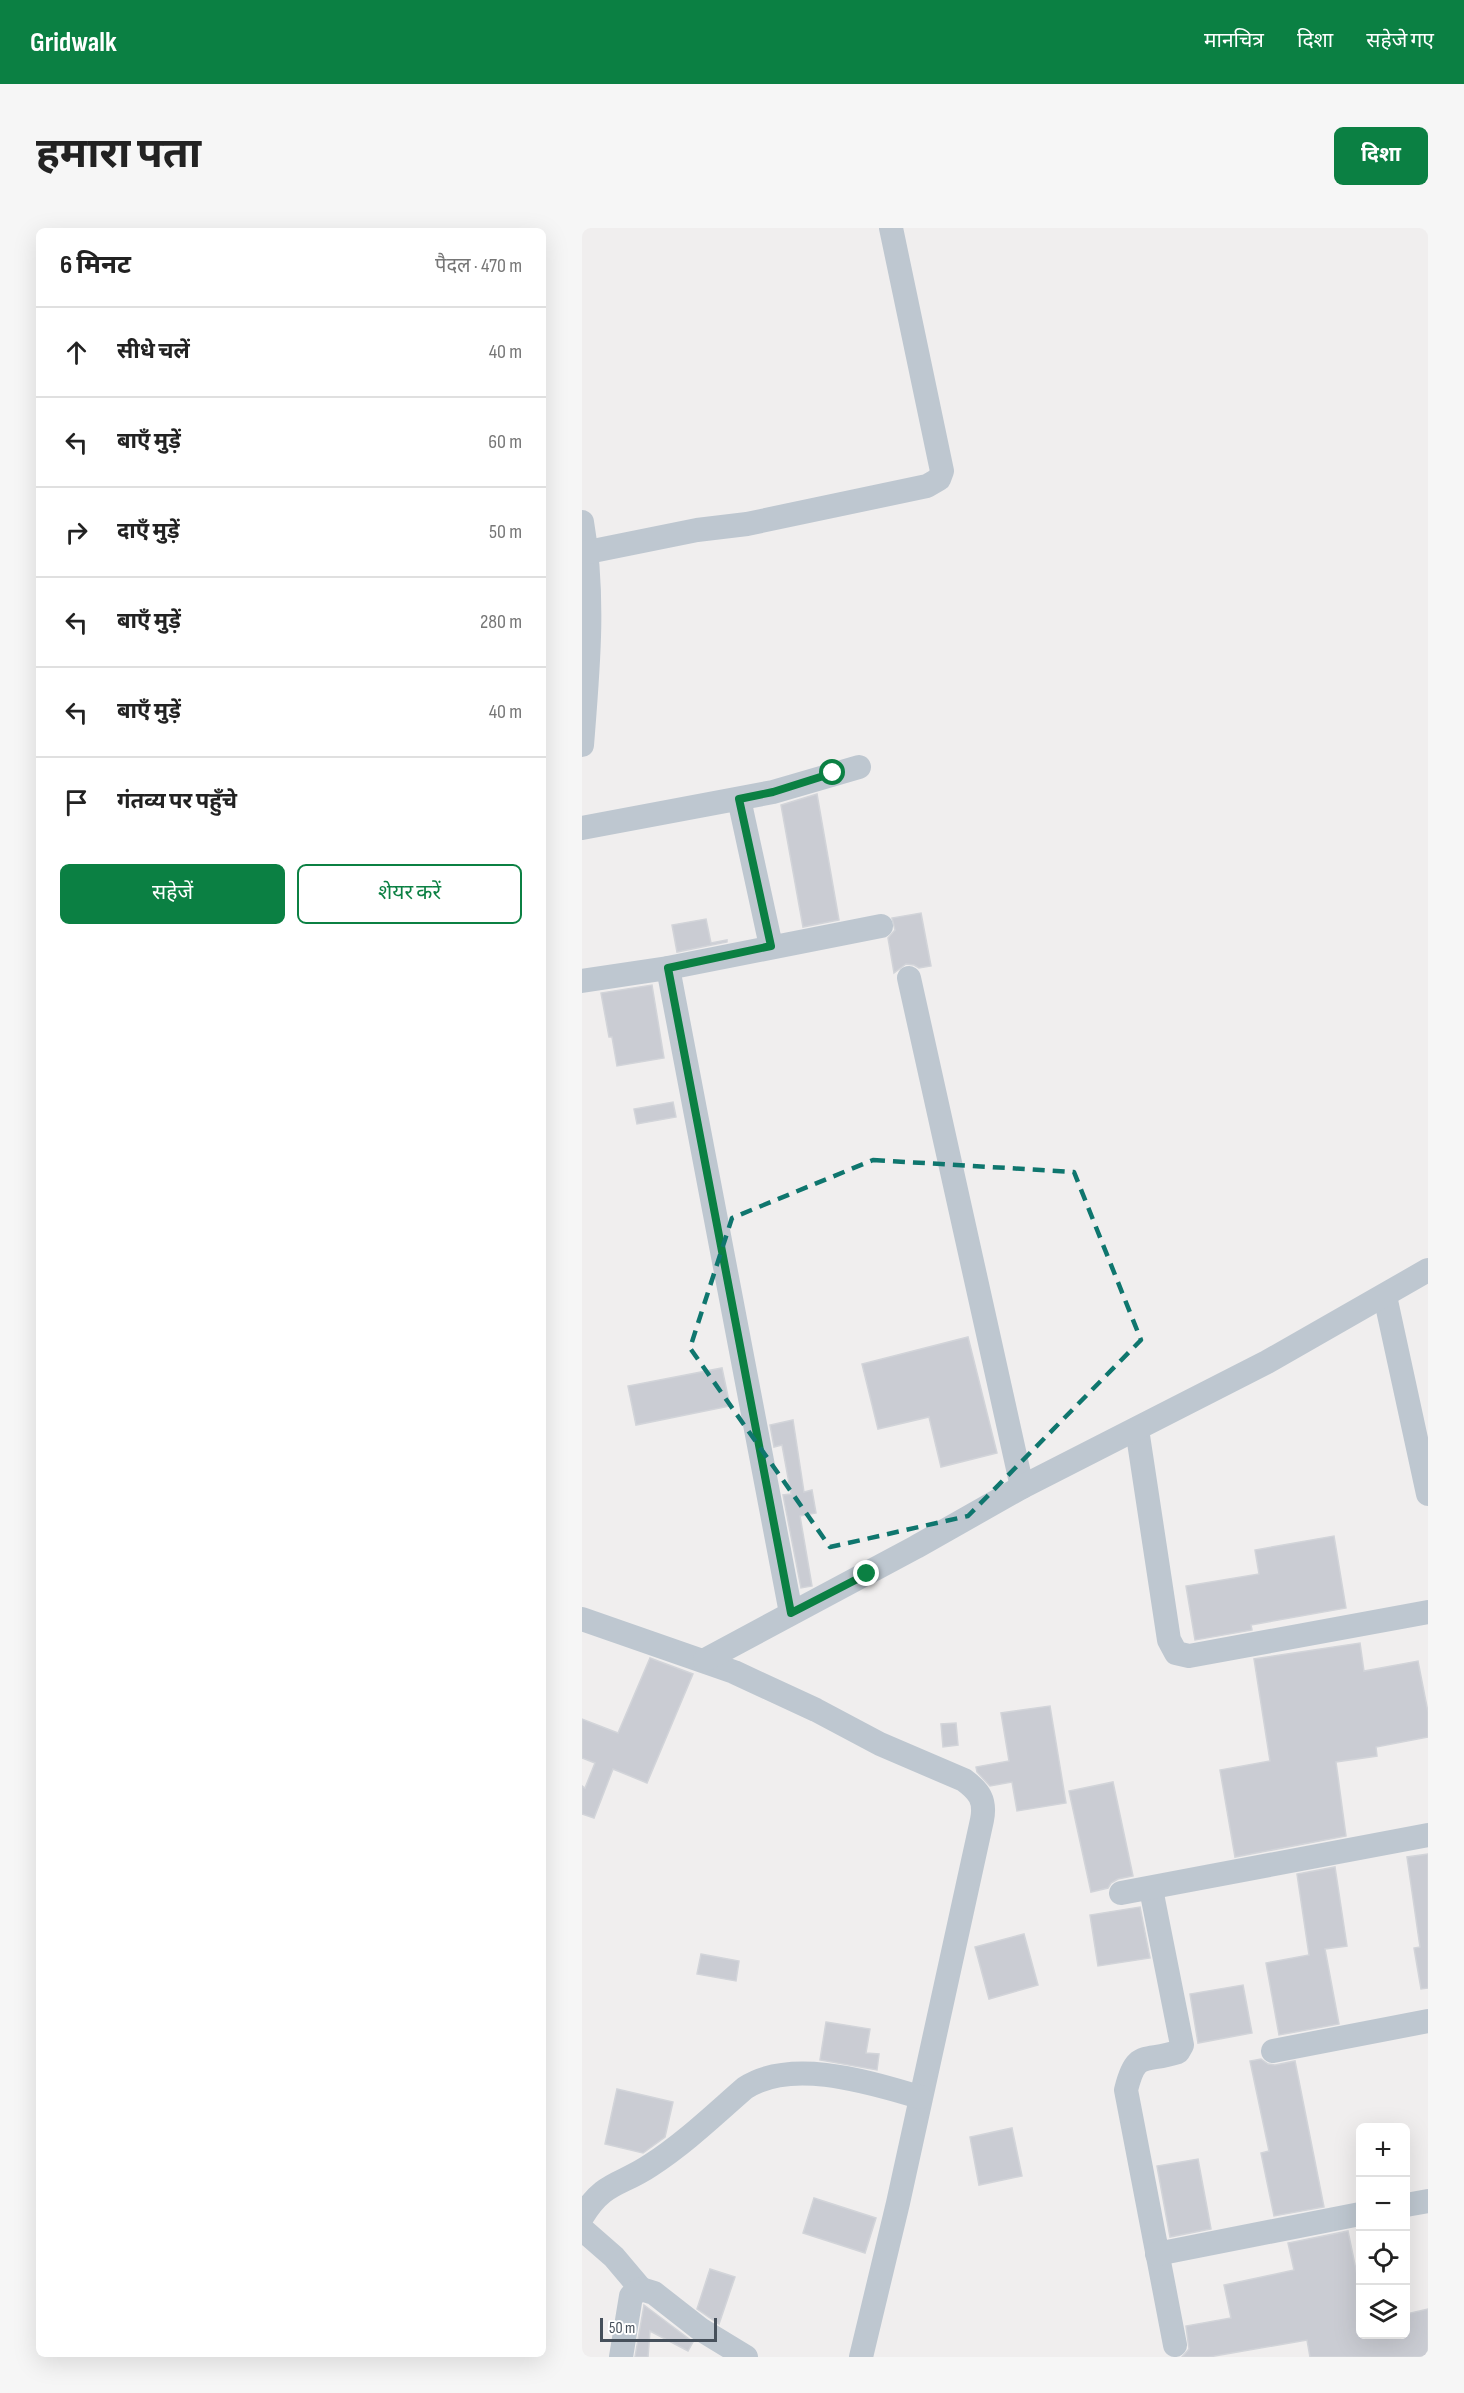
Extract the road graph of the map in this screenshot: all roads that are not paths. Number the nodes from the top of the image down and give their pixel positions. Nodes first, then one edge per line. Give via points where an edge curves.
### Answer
1 (891, 228) edge
2 (582, 522) edge
3 (588, 552) junction
4 (582, 745) edge
5 (859, 767) dead end
6 (739, 799) junction
7 (582, 828) edge
8 (881, 926) dead end
9 (771, 946) junction
10 (668, 968) junction
11 (909, 978) dead end
12 (582, 981) edge
13 (1428, 1270) edge
14 (1385, 1296) junction
15 (1137, 1429) junction
16 (1022, 1487) junction
17 (1428, 1494) edge
18 (1428, 1612) edge
19 (791, 1613) junction
20 (582, 1619) edge
21 (705, 1660) junction
22 (1428, 1835) edge
23 (1152, 1889) junction
24 (1121, 1893) dead end
25 (1428, 2021) edge
26 (1274, 2051) dead end
27 (920, 2097) junction
28 (1428, 2201) edge
29 (1410, 2204) edge
30 (1356, 2215) edge
31 (582, 2217) edge
32 (582, 2229) edge
33 (1157, 2254) junction
34 (641, 2289) junction
35 (1175, 2345) dead end
36 (621, 2357) edge
37 (746, 2357) edge
38 (861, 2357) edge

1 - 3 street via 942,471 939,479 927,486 747,524
2 - 3 street
3 - 4 street via 590,596
5 - 6 street
6 - 7 street
6 - 9 street
8 - 9 street
9 - 10 street
10 - 12 street
10 - 19 street
11 - 16 street
13 - 14 street
14 - 15 street
14 - 17 street
15 - 16 street
15 - 18 street via 1168,1640 1176,1653 1189,1656
16 - 19 street
19 - 21 street
20 - 21 street
21 - 27 street via 964,1780 981,1796 982,1820
22 - 23 street
23 - 24 street
23 - 33 street via 1182,2045 1178,2052 1136,2063 1126,2090
25 - 26 street
27 - 31 street via 840,2077 792,2075 762,2079 745,2088 651,2165 606,2188
27 - 38 street
28 - 29 street
30 - 33 street
32 - 34 street via 614,2257
33 - 35 street
34 - 36 street via 631,2296
34 - 37 street via 654,2293 700,2329

